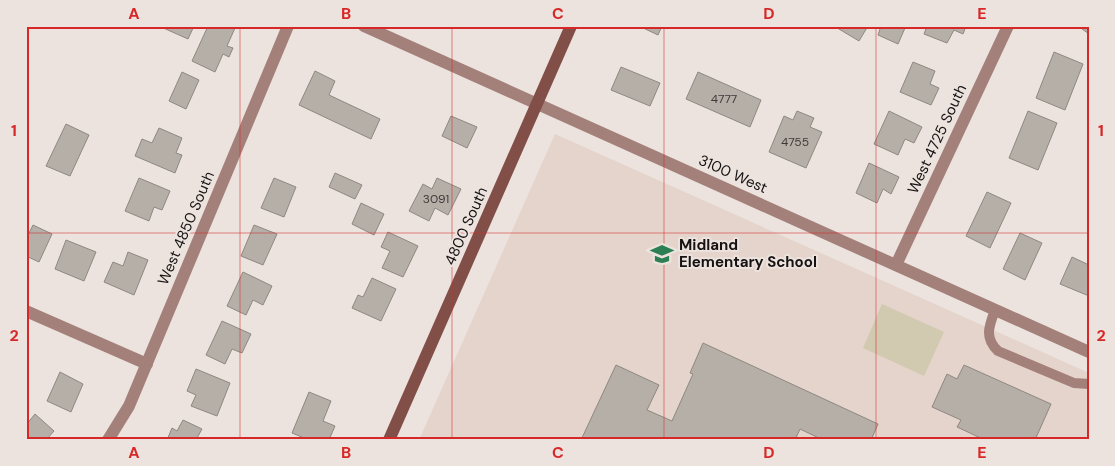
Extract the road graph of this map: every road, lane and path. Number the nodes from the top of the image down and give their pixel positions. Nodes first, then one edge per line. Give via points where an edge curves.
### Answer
1 (288, 26) edge
2 (364, 26) edge
3 (571, 26) edge
4 (1008, 26) edge
5 (537, 103) junction
6 (896, 265) junction
7 (995, 310) junction
8 (26, 311) edge
9 (1089, 352) edge
10 (147, 364) junction
11 (1089, 384) edge
12 (108, 440) edge
13 (389, 440) edge

1 - 10 street, West 4850 South
2 - 5 street, 3100 West
3 - 5 main road, 4800 South
4 - 6 street, West 4725 South
5 - 6 street, 3100 West
5 - 13 main road, 4800 South
6 - 7 street, 3100 West
7 - 9 street, 3100 West
7 - 11 lane via 988,334 998,351 1074,383
8 - 10 street
10 - 12 street, West 4850 South via 129,406

